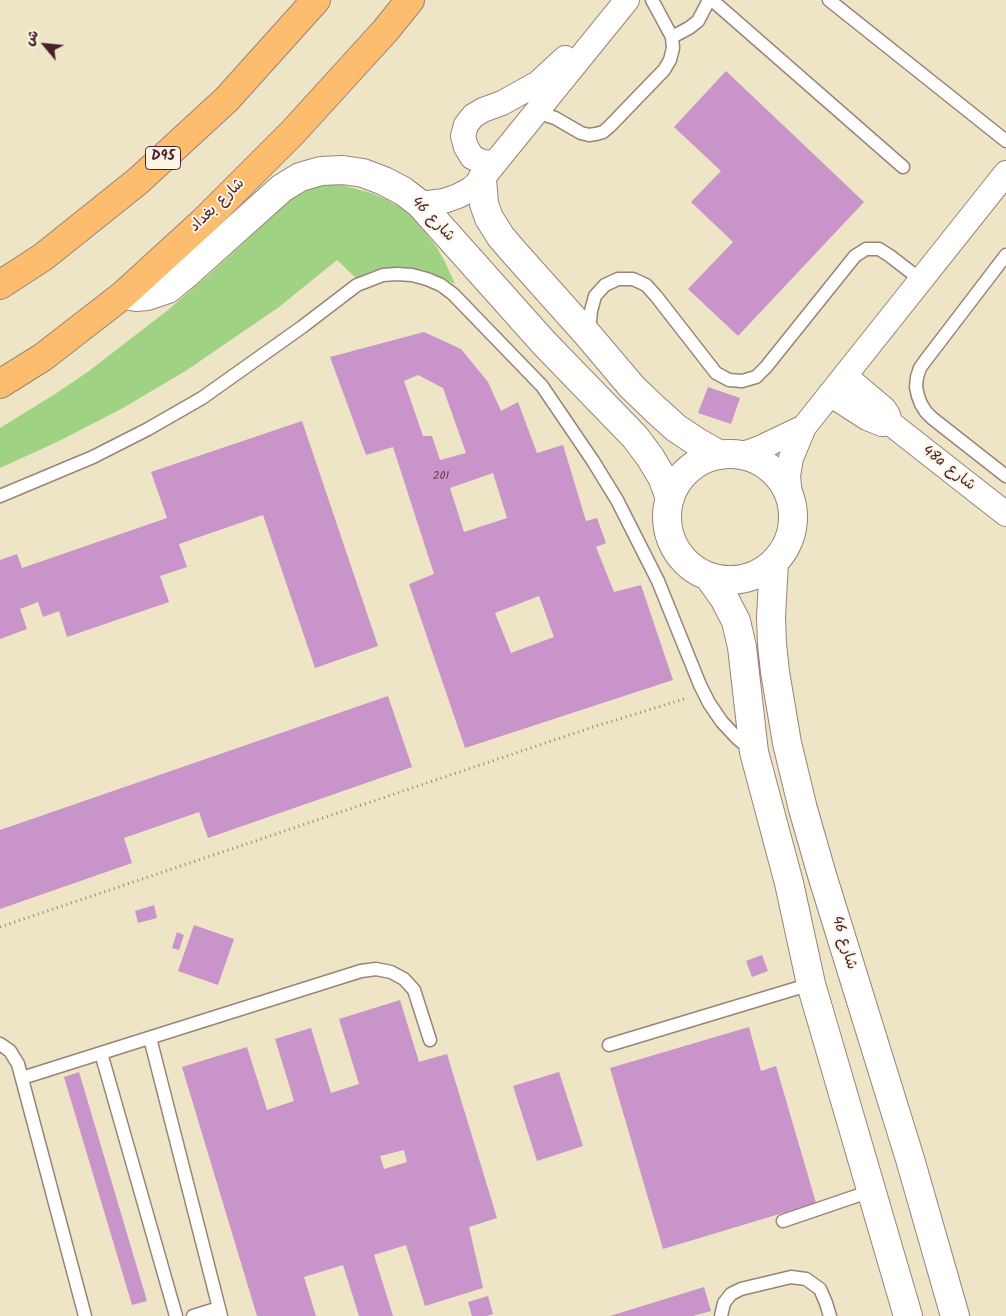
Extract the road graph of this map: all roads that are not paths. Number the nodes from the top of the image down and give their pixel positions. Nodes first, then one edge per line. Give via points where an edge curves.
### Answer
1 (316, 0) edge
2 (410, 0) edge
3 (627, 0) edge
4 (652, 0) edge
5 (710, 0) edge
6 (828, 0) edge
7 (672, 37) junction
8 (536, 112) junction
9 (1006, 141) edge
10 (903, 167) dead end
11 (489, 171) junction
12 (1006, 173) edge
13 (420, 204) junction
14 (1006, 254) edge
15 (921, 280) junction
16 (0, 285) edge
17 (123, 295) junction
18 (588, 335) junction
19 (845, 376) junction
20 (0, 384) edge
21 (830, 394) junction
22 (890, 423) junction
23 (804, 427) junction
24 (730, 455) junction
25 (1006, 476) edge
26 (0, 496) edge
27 (790, 497) junction
28 (670, 498) junction
29 (1006, 514) edge
30 (774, 562) junction
31 (710, 577) junction
32 (754, 752) junction
33 (810, 984) junction
34 (150, 1038) junction
35 (430, 1040) dead end
36 (0, 1044) edge
37 (609, 1045) dead end
38 (101, 1053) junction
39 (22, 1078) junction
40 (871, 1191) junction
41 (783, 1221) dead end
42 (220, 1312) edge
43 (85, 1316) edge
44 (176, 1316) edge
45 (193, 1316) edge
46 (721, 1316) edge
47 (830, 1316) edge
48 (908, 1316) edge
49 (955, 1316) edge

1 - 16 main road, D95 via 227,99 138,181 43,256
2 - 17 main road, شارع بغداد via 294,132
3 - 8 street
3 - 11 street via 538,83 473,116 463,136 466,147 472,157
4 - 7 lane
5 - 7 lane via 698,20
5 - 10 lane
6 - 9 lane
7 - 8 lane via 673,48 664,70 603,132 581,134 555,118
8 - 11 street
11 - 13 street via 471,189 458,196
11 - 18 street via 484,204 489,218 501,237
12 - 15 street
13 - 17 street, شارع 46 via 403,191 363,173 328,170 300,177 282,188 168,289 147,296
13 - 28 street, شارع 46 via 544,343 635,437 662,477
14 - 25 lane via 925,360 916,387 921,404 932,418
15 - 18 lane via 879,249 866,249 855,256 766,367 756,377 742,381 729,380 716,373 656,296 646,285 633,279 618,279 605,285 595,296
15 - 19 street
17 - 20 main road, شارع بغداد via 43,357
18 - 24 street via 631,386 676,428 697,442
19 - 21 street
19 - 22 street, 48a شارع via 884,409
21 - 22 street, 48a شارع via 874,422
21 - 23 street
22 - 29 street, 48a شارع
23 - 24 street via 766,446
23 - 27 street via 791,458 788,476
24 - 27 street via 756,460 771,469
24 - 28 street via 706,459 694,466 684,475
26 - 32 lane via 93,458 202,398 357,285 383,275 412,275 427,279 453,294 542,386 594,461 658,581 709,704 722,722
27 - 30 street via 793,514 791,532 785,548
28 - 31 street via 667,517 670,537 692,568
30 - 31 street via 744,579
30 - 49 street, شارع 46 via 772,644 787,743 822,875
31 - 32 street via 736,621
32 - 33 street via 789,883
33 - 37 lane
33 - 40 street
34 - 35 lane via 376,969 404,979 414,990
34 - 38 lane
34 - 42 lane
36 - 39 lane via 18,1064
38 - 39 lane
38 - 44 lane
39 - 43 lane
40 - 41 lane
40 - 48 street
42 - 45 lane
46 - 47 lane via 724,1303 731,1294 790,1276 806,1279 820,1289

